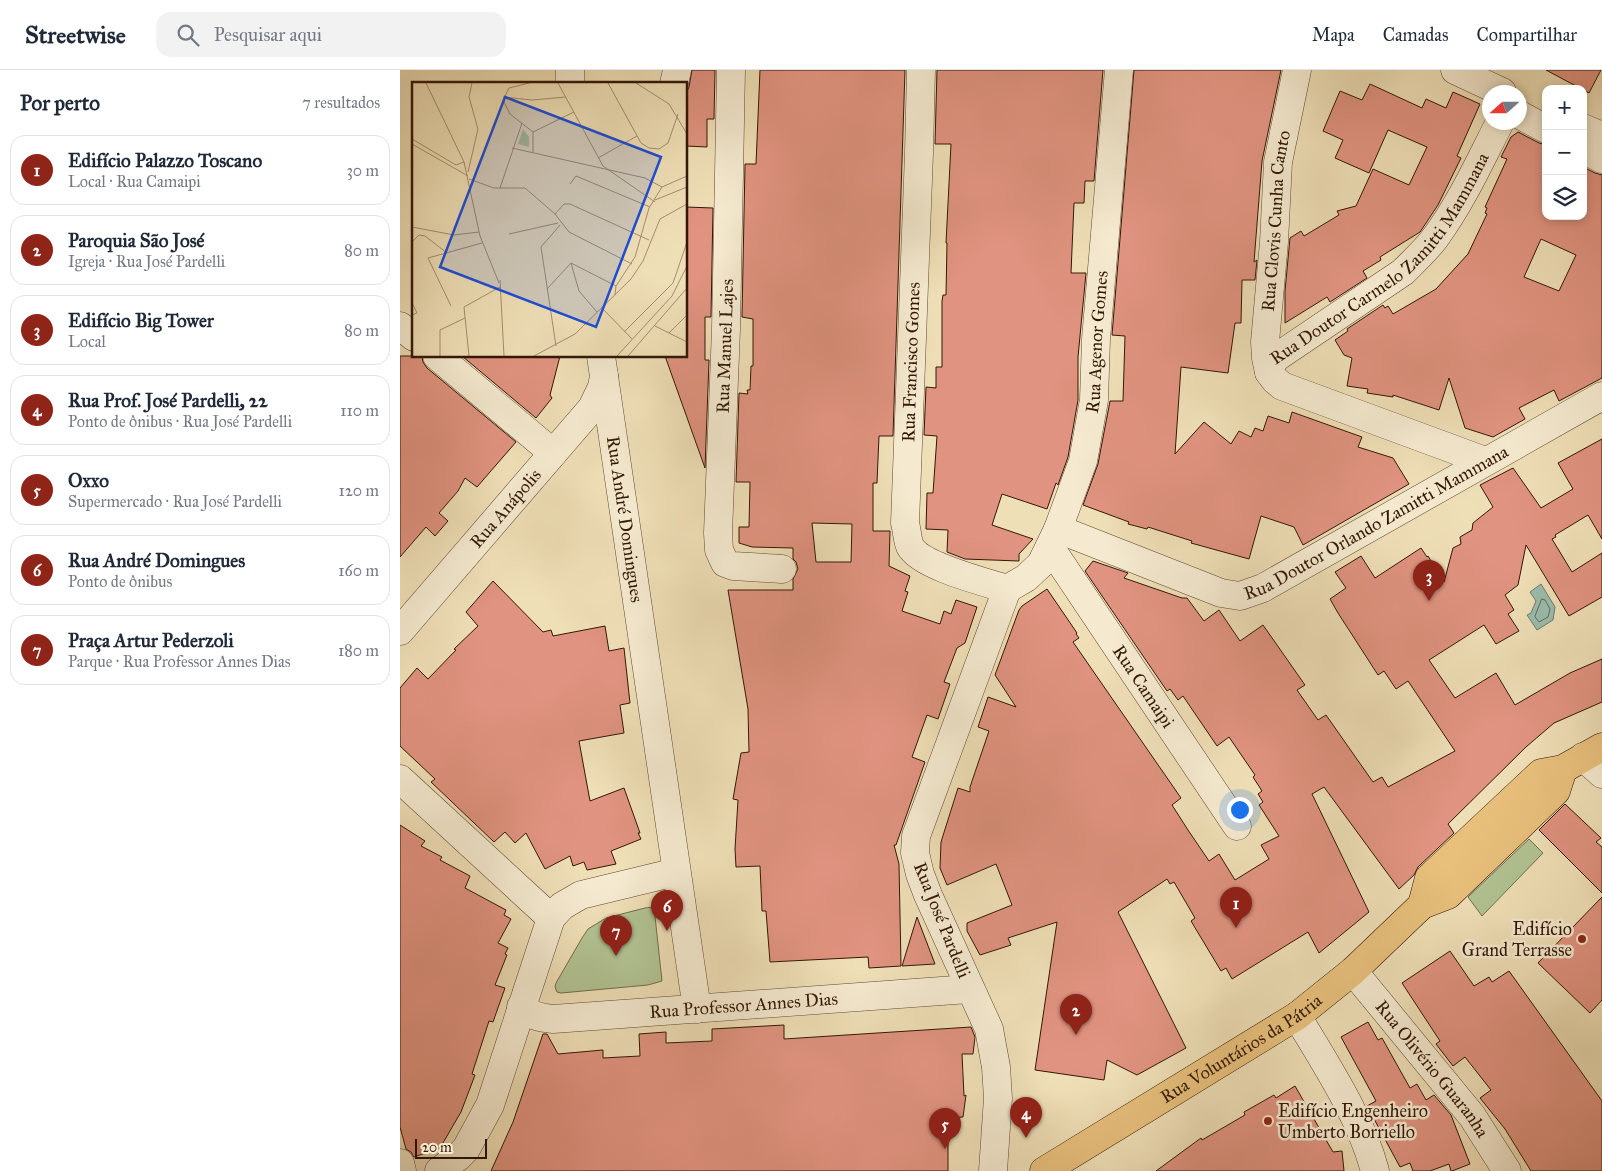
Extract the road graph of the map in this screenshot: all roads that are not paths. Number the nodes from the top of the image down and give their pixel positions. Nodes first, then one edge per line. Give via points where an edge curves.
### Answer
1 (732, 70) edge
2 (921, 70) edge
3 (1119, 70) edge
4 (1297, 70) edge
5 (1467, 72) edge
6 (1490, 85) edge
7 (1527, 104) edge
8 (1542, 110) edge
9 (1527, 119) edge
10 (1542, 127) edge
11 (1496, 130) edge
12 (1587, 130) edge
13 (1602, 136) edge
14 (1587, 151) edge
15 (1602, 159) edge
16 (400, 326) edge
17 (412, 335) edge
18 (438, 358) edge
19 (604, 364) edge
20 (1269, 372) junction
21 (1602, 396) edge
22 (553, 453) junction
23 (1485, 461) junction
24 (1054, 538) junction
25 (782, 569) dead end
26 (1007, 589) junction
27 (400, 631) edge
28 (1588, 762) edge
29 (400, 779) edge
30 (1238, 826) dead end
31 (676, 872) junction
32 (551, 918) junction
33 (1352, 971) junction
34 (970, 989) junction
35 (521, 1007) junction
36 (696, 1009) junction
37 (1297, 1016) junction
38 (400, 1163) edge
39 (1503, 1169) edge
40 (402, 1171) edge
41 (438, 1171) edge
42 (993, 1171) edge
43 (1044, 1171) edge
44 (1375, 1171) edge

1 - 25 street, Rua Manuel Lajes via 719,550 725,563 733,566
2 - 26 street, Rua Francisco Gomes via 906,513 909,546 919,557 944,569
3 - 24 street, Rua Agenor Gomes via 1094,400 1083,461
4 - 20 street, Rua Clovis Cunha Canto via 1278,162 1265,342
5 - 6 street
7 - 8 street
9 - 10 street
11 - 20 street, Rua Doutor Carmelo Zamitti Mammana via 1449,218 1418,257 1403,272 1277,357
12 - 13 street
14 - 15 street
16 - 17 street
18 - 22 street
19 - 22 street, Rua Anápolis via 592,408
19 - 31 street, Rua André Domingues
20 - 23 street, Rua Doutor Carmelo Zamitti Mammana via 1282,386
21 - 23 street, Rua Doutor Orlando Zamitti Mammana
22 - 27 street, Rua Anápolis
23 - 24 street, Rua Doutor Orlando Zamitti Mammana via 1263,588 1240,596 1221,593
24 - 26 street, Rua Agenor Gomes via 1041,564
24 - 30 street, Rua Camaipi
26 - 34 street, Rua José Pardelli via 916,836 915,853 920,874
28 - 33 main road, Rua Voluntários da Pátria via 1540,773 1429,878 1422,905
29 - 32 street
31 - 32 street via 581,895 562,906
31 - 36 street, Rua André Domingues
32 - 35 street
33 - 37 main road, Rua Voluntários da Pátria
33 - 39 street, Rua Olivério Guaranha via 1472,1116
34 - 36 street, Rua Professor Annes Dias
34 - 42 street, Rua José Pardelli via 989,1029 996,1068 998,1098
35 - 36 street, Rua Professor Annes Dias via 538,1017 553,1019
35 - 41 street via 490,1105 466,1149
37 - 43 main road, Rua Voluntários da Pátria
37 - 44 street via 1345,1100
38 - 40 street

